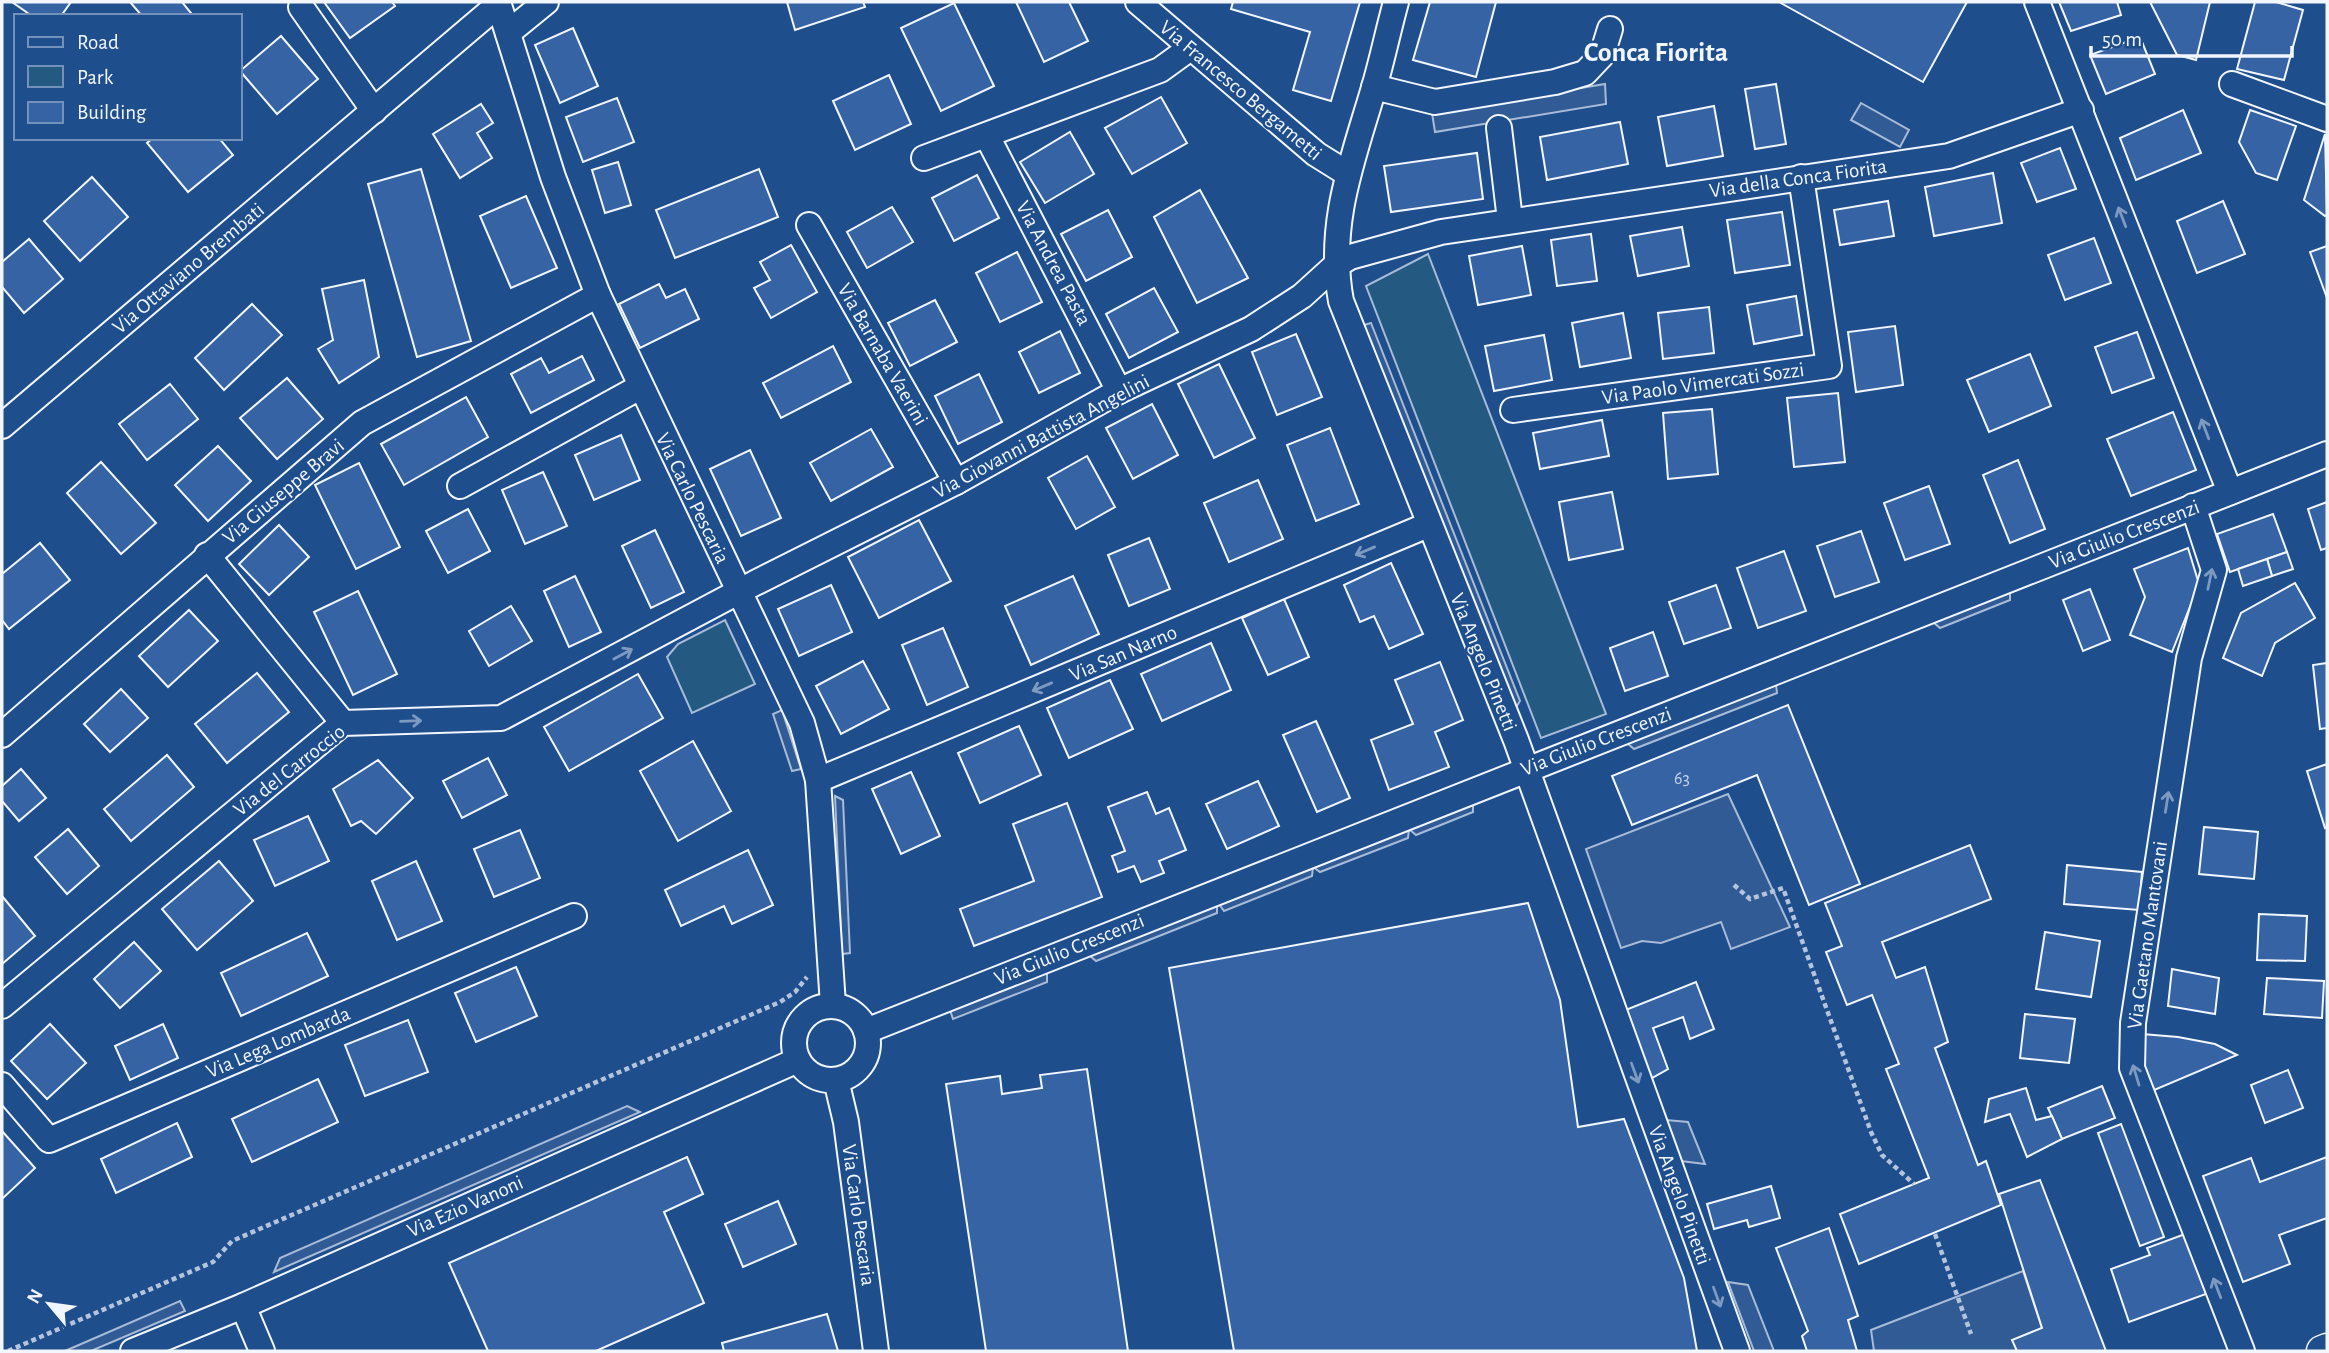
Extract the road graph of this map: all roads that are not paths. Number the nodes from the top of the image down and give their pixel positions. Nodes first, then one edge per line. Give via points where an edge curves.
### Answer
1 (546, 2) edge
2 (1138, 2) edge
3 (1396, 2) edge
4 (2037, 2) edge
5 (498, 3) edge
6 (301, 7) dead end
7 (1610, 29) dead end
8 (508, 33) junction
9 (1189, 49) junction
10 (2232, 84) dead end
11 (1374, 87) junction
12 (2081, 110) junction
13 (374, 111) junction
14 (2327, 119) edge
15 (1499, 128) dead end
16 (987, 136) junction
17 (924, 158) dead end
18 (1348, 174) junction
19 (1801, 177) junction
20 (1510, 220) junction
21 (809, 225) dead end
22 (1335, 266) junction
23 (598, 295) junction
24 (640, 387) junction
25 (1119, 391) junction
26 (1514, 410) dead end
27 (2, 426) edge
28 (2327, 454) edge
29 (956, 482) junction
30 (460, 486) dead end
31 (2230, 492) junction
32 (2193, 506) junction
33 (1428, 525) junction
34 (207, 555) junction
35 (738, 593) junction
36 (343, 723) junction
37 (2, 735) edge
38 (1525, 768) junction
39 (818, 780) junction
40 (574, 916) dead end
41 (833, 1005) junction
42 (2, 1006) edge
43 (866, 1031) junction
44 (798, 1060) junction
45 (836, 1080) junction
46 (2, 1085) edge
47 (243, 1306) junction
48 (2327, 1349) edge
49 (132, 1351) edge
50 (262, 1351) edge
51 (876, 1351) edge
52 (1737, 1351) edge
53 (2242, 1351) edge
54 (2322, 1351) edge

1 - 8 street
2 - 9 street, Via Francesco Bergametti
3 - 11 street, Via Angelo Pinetti
4 - 12 street
5 - 8 street, Via Carlo Pescaria
5 - 13 street, Via Ottaviano Brembati
6 - 13 street
7 - 11 street via 1602,55 1585,73 1555,82 1434,102
8 - 23 street, Via Carlo Pescaria via 553,177
9 - 16 street via 1160,70
9 - 18 street, Via Francesco Bergametti via 1316,154
10 - 14 street
11 - 18 street, Via Angelo Pinetti
12 - 19 street, Via della Conca Fiorita via 1949,156
31 -> 12 street
13 - 27 street, Via Ottaviano Brembati
15 - 20 street
16 - 17 street
16 - 25 street, Via Andrea Pasta
18 - 22 street, Via Angelo Pinetti
19 - 20 street, Via della Conca Fiorita
19 - 26 street, Via Paolo Vimercati Sozzi via 1829,366
20 - 22 street, Via della Conca Fiorita via 1441,232 1350,257
21 - 29 street, Via Barnaba Vaerini
22 - 25 street, Via Giovanni Battista Angelini via 1320,282 1251,328
22 - 33 street, Via Angelo Pinetti via 1341,301
23 - 24 street, Via Carlo Pescaria
23 - 34 street, Via Giuseppe Bravi via 362,424
24 - 30 street
24 - 35 street, Via Carlo Pescaria
25 - 29 street, Via Giovanni Battista Angelini
28 - 31 street, Via Giulio Crescenzi
29 - 35 street, Via Giovanni Battista Angelini
31 - 32 street, Via Giulio Crescenzi
32 - 38 street, Via Giulio Crescenzi
53 -> 32 street, Via Gaetano Mantovani via 2132,1068 2133,1023 2189,658 2214,570
33 - 38 street, Via Angelo Pinetti
33 -> 39 street, Via San Narno
34 - 36 street
34 - 37 street, Via Giuseppe Bravi
36 -> 35 street, Via del Carroccio via 501,718
35 - 39 street, Via Carlo Pescaria via 802,723
36 - 42 street, Via del Carroccio
38 - 43 street, Via Giulio Crescenzi
38 -> 52 street, Via Angelo Pinetti
39 - 41 street, Via Carlo Pescaria
40 - 46 street, Via Lega Lombarda via 49,1140
41 - 43 street via 850,1010
41 - 44 street via 812,1010 798,1024 794,1044
43 - 45 street via 869,1049 860,1067
44 - 45 street via 819,1079
44 - 47 street, Via Ezio Vanoni
45 - 51 street, Via Carlo Pescaria via 846,1122
47 - 49 street, Via Ezio Vanoni
47 - 50 street
48 - 54 street

